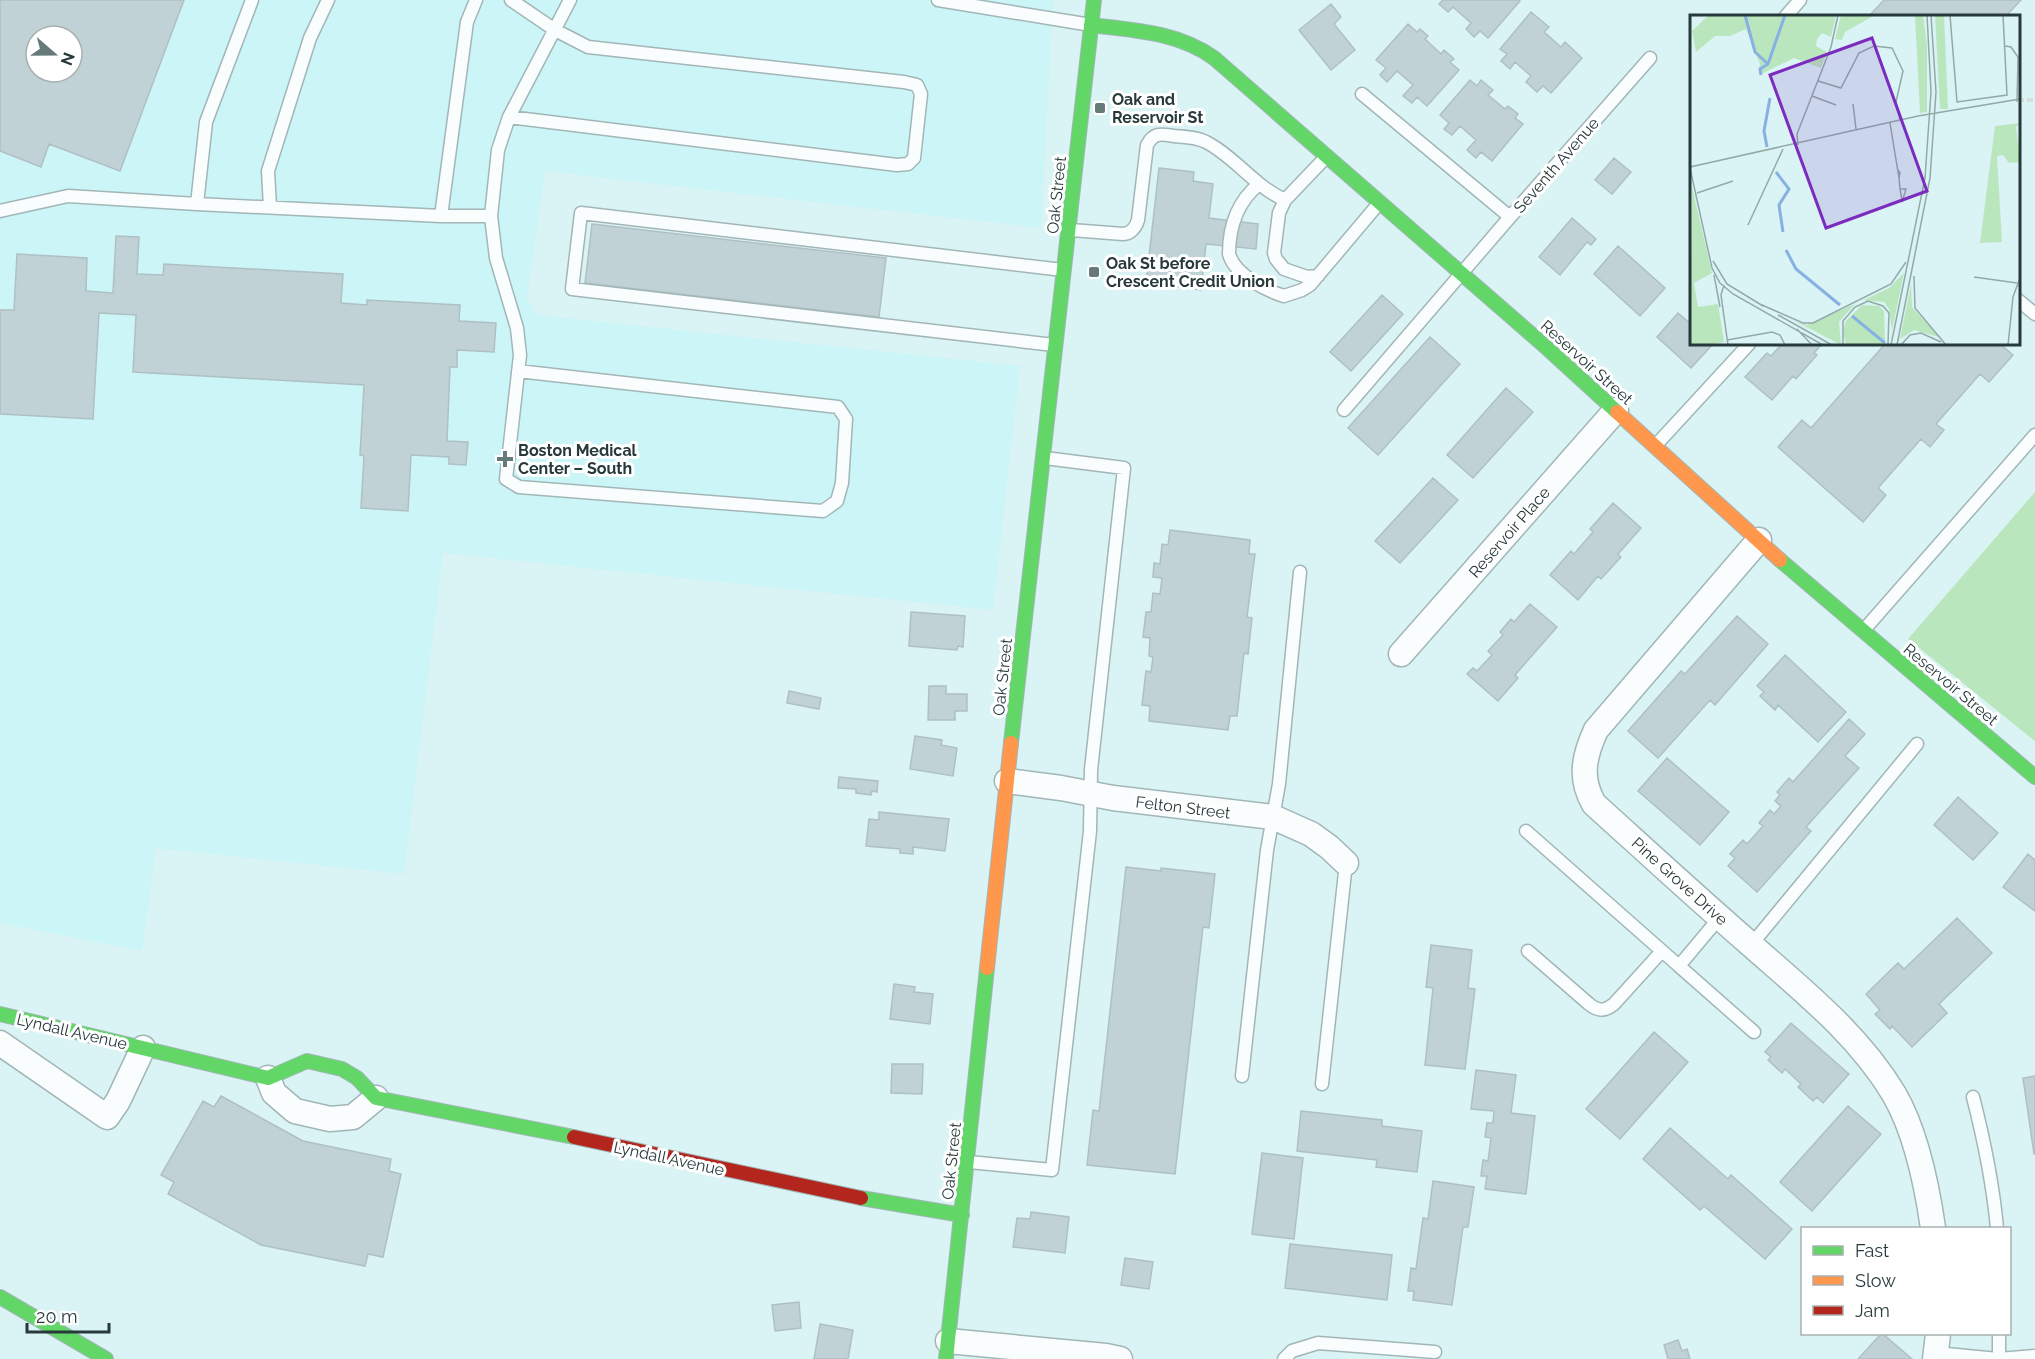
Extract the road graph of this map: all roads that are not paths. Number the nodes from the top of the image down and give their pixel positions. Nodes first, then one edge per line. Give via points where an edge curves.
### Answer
1 (252, 0) edge
2 (328, 0) edge
3 (476, 0) edge
4 (511, 0) edge
5 (570, 0) edge
6 (938, 0) edge
7 (1094, 0) edge
8 (1800, 0) edge
9 (1787, 15) edge
10 (1091, 25) junction
11 (555, 30) junction
12 (1650, 58) dead end
13 (1362, 94) dead end
14 (509, 117) junction
15 (1328, 155) junction
16 (1259, 184) junction
17 (1285, 200) junction
18 (1381, 201) junction
19 (197, 204) junction
20 (270, 207) junction
21 (0, 211) edge
22 (441, 216) junction
23 (491, 216) junction
24 (1510, 217) junction
25 (1069, 229) junction
26 (1065, 270) junction
27 (1463, 273) junction
28 (1318, 276) junction
29 (2020, 301) edge
30 (2035, 314) edge
31 (1748, 345) edge
32 (1057, 346) junction
33 (518, 371) junction
34 (1344, 410) dead end
35 (1616, 410) junction
36 (2035, 435) edge
37 (1655, 446) junction
38 (1044, 458) junction
39 (1759, 540) junction
40 (1300, 572) dead end
41 (1863, 631) junction
42 (1401, 654) dead end
43 (1917, 744) dead end
44 (2035, 777) edge
45 (1007, 781) junction
46 (1090, 794) junction
47 (1272, 817) junction
48 (1526, 831) dead end
49 (1346, 863) joint
50 (1720, 917) junction
51 (1751, 945) junction
52 (1528, 951) dead end
53 (1662, 951) junction
54 (1679, 966) junction
55 (0, 1014) edge
56 (1754, 1032) dead end
57 (0, 1043) edge
58 (143, 1048) junction
59 (1242, 1076) dead end
60 (268, 1078) junction
61 (1322, 1084) dead end
62 (1973, 1097) dead end
63 (376, 1098) junction
64 (968, 1162) junction
65 (962, 1215) junction
66 (1933, 1227) edge
67 (1997, 1227) edge
68 (0, 1297) edge
69 (1999, 1335) edge
70 (1936, 1349) edge
71 (947, 1350) edge
72 (1436, 1352) dead end
73 (2035, 1356) edge
74 (106, 1359) edge
75 (1120, 1359) edge
76 (1284, 1359) edge
77 (1999, 1359) edge

1 - 19 lane via 206,122
2 - 20 lane via 310,38 268,171
3 - 22 lane via 467,22
4 - 11 lane
5 - 11 lane
6 - 10 lane
7 - 10 main road, Oak Street
8 - 9 lane
10 - 15 main road, Reservoir Street via 1163,35 1194,45 1225,66
10 - 25 main road, Oak Street
11 - 14 lane
11 - 14 lane via 588,47 917,86 921,94 914,158 908,164 897,165
12 - 24 lane, Seventh Avenue
13 - 24 lane
14 - 23 lane via 498,150
15 - 17 lane
15 - 18 main road, Reservoir Street
16 - 17 lane
16 - 25 lane via 1208,143 1158,134 1147,145 1134,228 1127,234
16 - 28 lane via 1242,202 1234,219 1230,259 1255,282 1284,296 1302,290
17 - 28 lane via 1277,225 1276,259 1291,272
18 - 27 main road, Reservoir Street
18 - 28 lane
19 - 20 lane
19 - 21 lane via 68,196
20 - 22 lane
22 - 23 lane
23 - 33 lane via 496,258 517,328
24 - 27 lane, Seventh Avenue
25 - 26 main road, Oak Street
26 - 32 main road, Oak Street
26 - 32 lane via 581,213 572,289
27 - 34 lane, Seventh Avenue
27 - 35 main road, Reservoir Street
29 - 30 lane
31 - 37 lane
32 - 38 main road, Oak Street
33 - 33 lane via 506,479 519,487 823,511 837,501 842,483 846,419 838,407
35 - 37 main road, Reservoir Street
35 - 42 street, Reservoir Place
36 - 41 lane
37 - 39 main road, Reservoir Street
38 - 45 main road, Oak Street
38 - 46 lane via 1124,468
39 - 41 main road, Reservoir Street
39 - 50 street, Pine Grove Drive via 1596,730 1584,763 1587,792 1594,804
40 - 47 lane via 1279,784
41 - 44 main road, Reservoir Street
43 - 51 lane
45 - 46 street, Felton Street
45 - 64 main road, Oak Street
46 - 47 street, Felton Street
46 - 64 lane via 1052,1170
47 - 49 street, Felton Street via 1311,834
47 - 59 lane
48 - 53 lane
49 - 61 lane
50 - 51 street, Pine Grove Drive
50 - 54 lane
51 - 66 street, Pine Grove Drive via 1826,1012 1860,1048 1894,1094 1921,1170
52 - 53 lane via 1589,1005 1602,1011 1614,1004
53 - 54 lane
54 - 56 lane
55 - 58 main road, Lyndall Avenue
57 - 58 street, Lyndall Avenue via 107,1117
58 - 60 main road, Lyndall Avenue
60 - 63 main road via 307,1061 342,1069
60 - 63 street via 274,1093 295,1111 330,1119 353,1117
62 - 67 lane
63 - 65 main road, Lyndall Avenue via 884,1203
64 - 65 main road, Oak Street
65 - 71 main road, Oak Street
68 - 74 main road
69 - 77 lane
70 - 77 lane
71 - 75 street
72 - 76 lane via 1318,1342 1292,1351
73 - 77 lane

